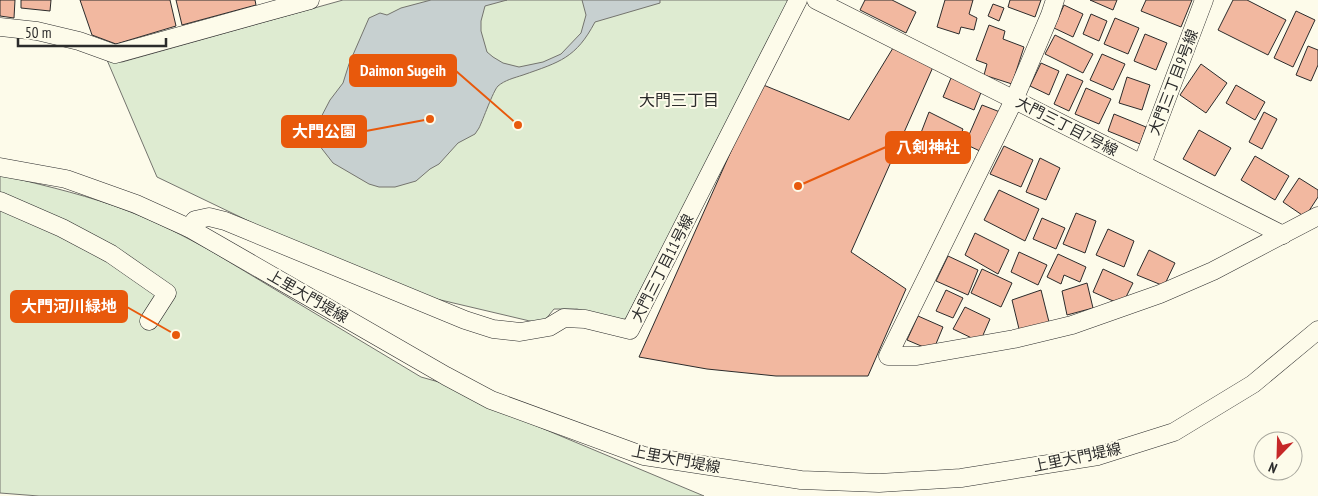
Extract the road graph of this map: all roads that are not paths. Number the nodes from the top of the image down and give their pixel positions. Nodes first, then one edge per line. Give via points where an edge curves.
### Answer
1 (310, 0) edge
2 (798, 0) edge
3 (816, 0) edge
4 (1055, 0) edge
5 (1204, 0) edge
6 (0, 28) edge
7 (1014, 100) junction
8 (1142, 164) junction
9 (0, 167) edge
10 (0, 201) edge
11 (1318, 216) edge
12 (189, 228) junction
13 (1283, 234) junction
14 (149, 321) dead end
15 (1318, 330) edge

1 - 6 street via 115,54 37,31
2 - 12 street, 大門三丁目11号線 via 630,330 585,319 564,318 549,327 520,332 493,329 225,222 209,217 195,220
3 - 7 street, 大門三丁目7号線
4 - 7 street
5 - 8 street, 大門三丁目9号線
7 - 8 street, 大門三丁目7号線
7 - 13 street via 888,356 916,356 1072,325 1169,290
8 - 13 street, 大門三丁目7号線
9 - 12 street, 上里大門堤線 via 66,179 136,204
10 - 14 street via 111,254 167,292
11 - 13 street
12 - 15 street, 上里大門堤線 via 491,400 644,456 800,480 879,483 961,478 1098,456 1174,432 1253,384

